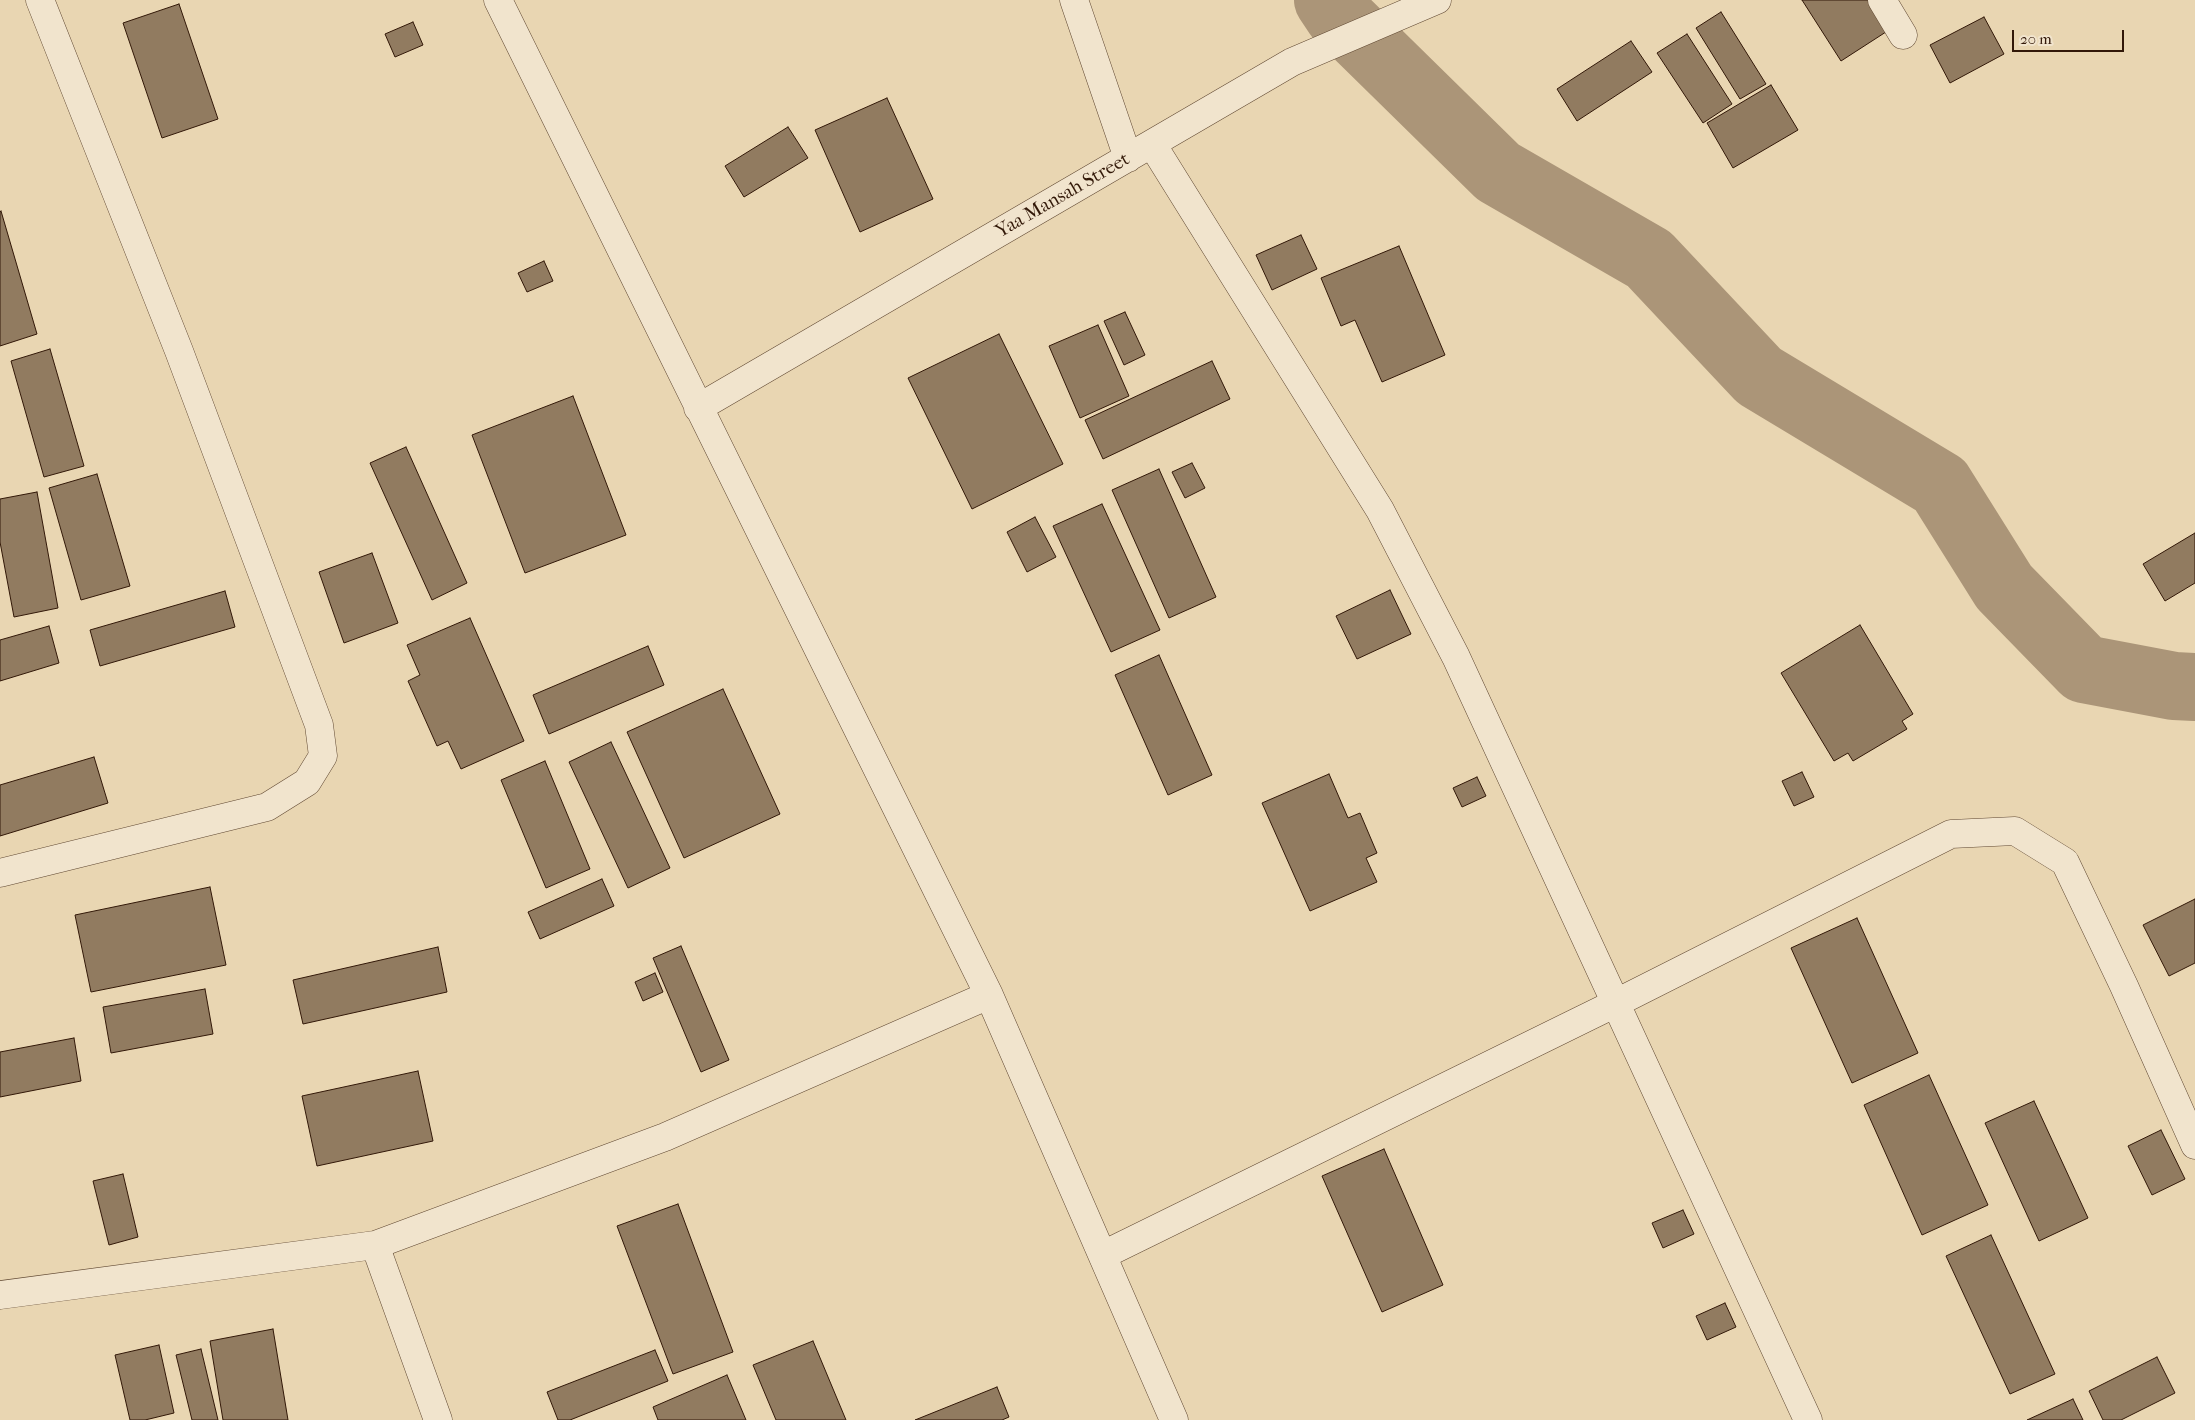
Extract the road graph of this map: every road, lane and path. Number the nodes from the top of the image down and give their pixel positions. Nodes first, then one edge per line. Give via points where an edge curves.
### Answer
1 (40, 0) edge
2 (498, 0) edge
3 (1074, 0) edge
4 (1437, 0) edge
5 (1882, 0) edge
6 (1903, 36) dead end
7 (1152, 144) junction
8 (1128, 158) junction
9 (698, 408) junction
10 (0, 874) edge
11 (989, 995) junction
12 (1616, 1003) junction
13 (2195, 1145) edge
14 (375, 1246) junction
15 (1103, 1255) junction
16 (0, 1295) edge
17 (438, 1420) edge
18 (1174, 1420) edge
19 (1808, 1420) edge

1 - 10 street via 179,351 319,725 323,756 307,782 267,807
2 - 9 street
3 - 8 street
4 - 7 street, Yaa Mansah Street via 1292,62
5 - 6 street
7 - 8 street, Yaa Mansah Street
7 - 12 street via 1380,510 1456,657
8 - 9 street, Yaa Mansah Street
9 - 11 street
11 - 14 street via 666,1137
11 - 15 street
12 - 13 street via 1951,834 2015,831 2065,862
12 - 15 street
12 - 19 street
14 - 16 street
14 - 17 street
15 - 18 street

